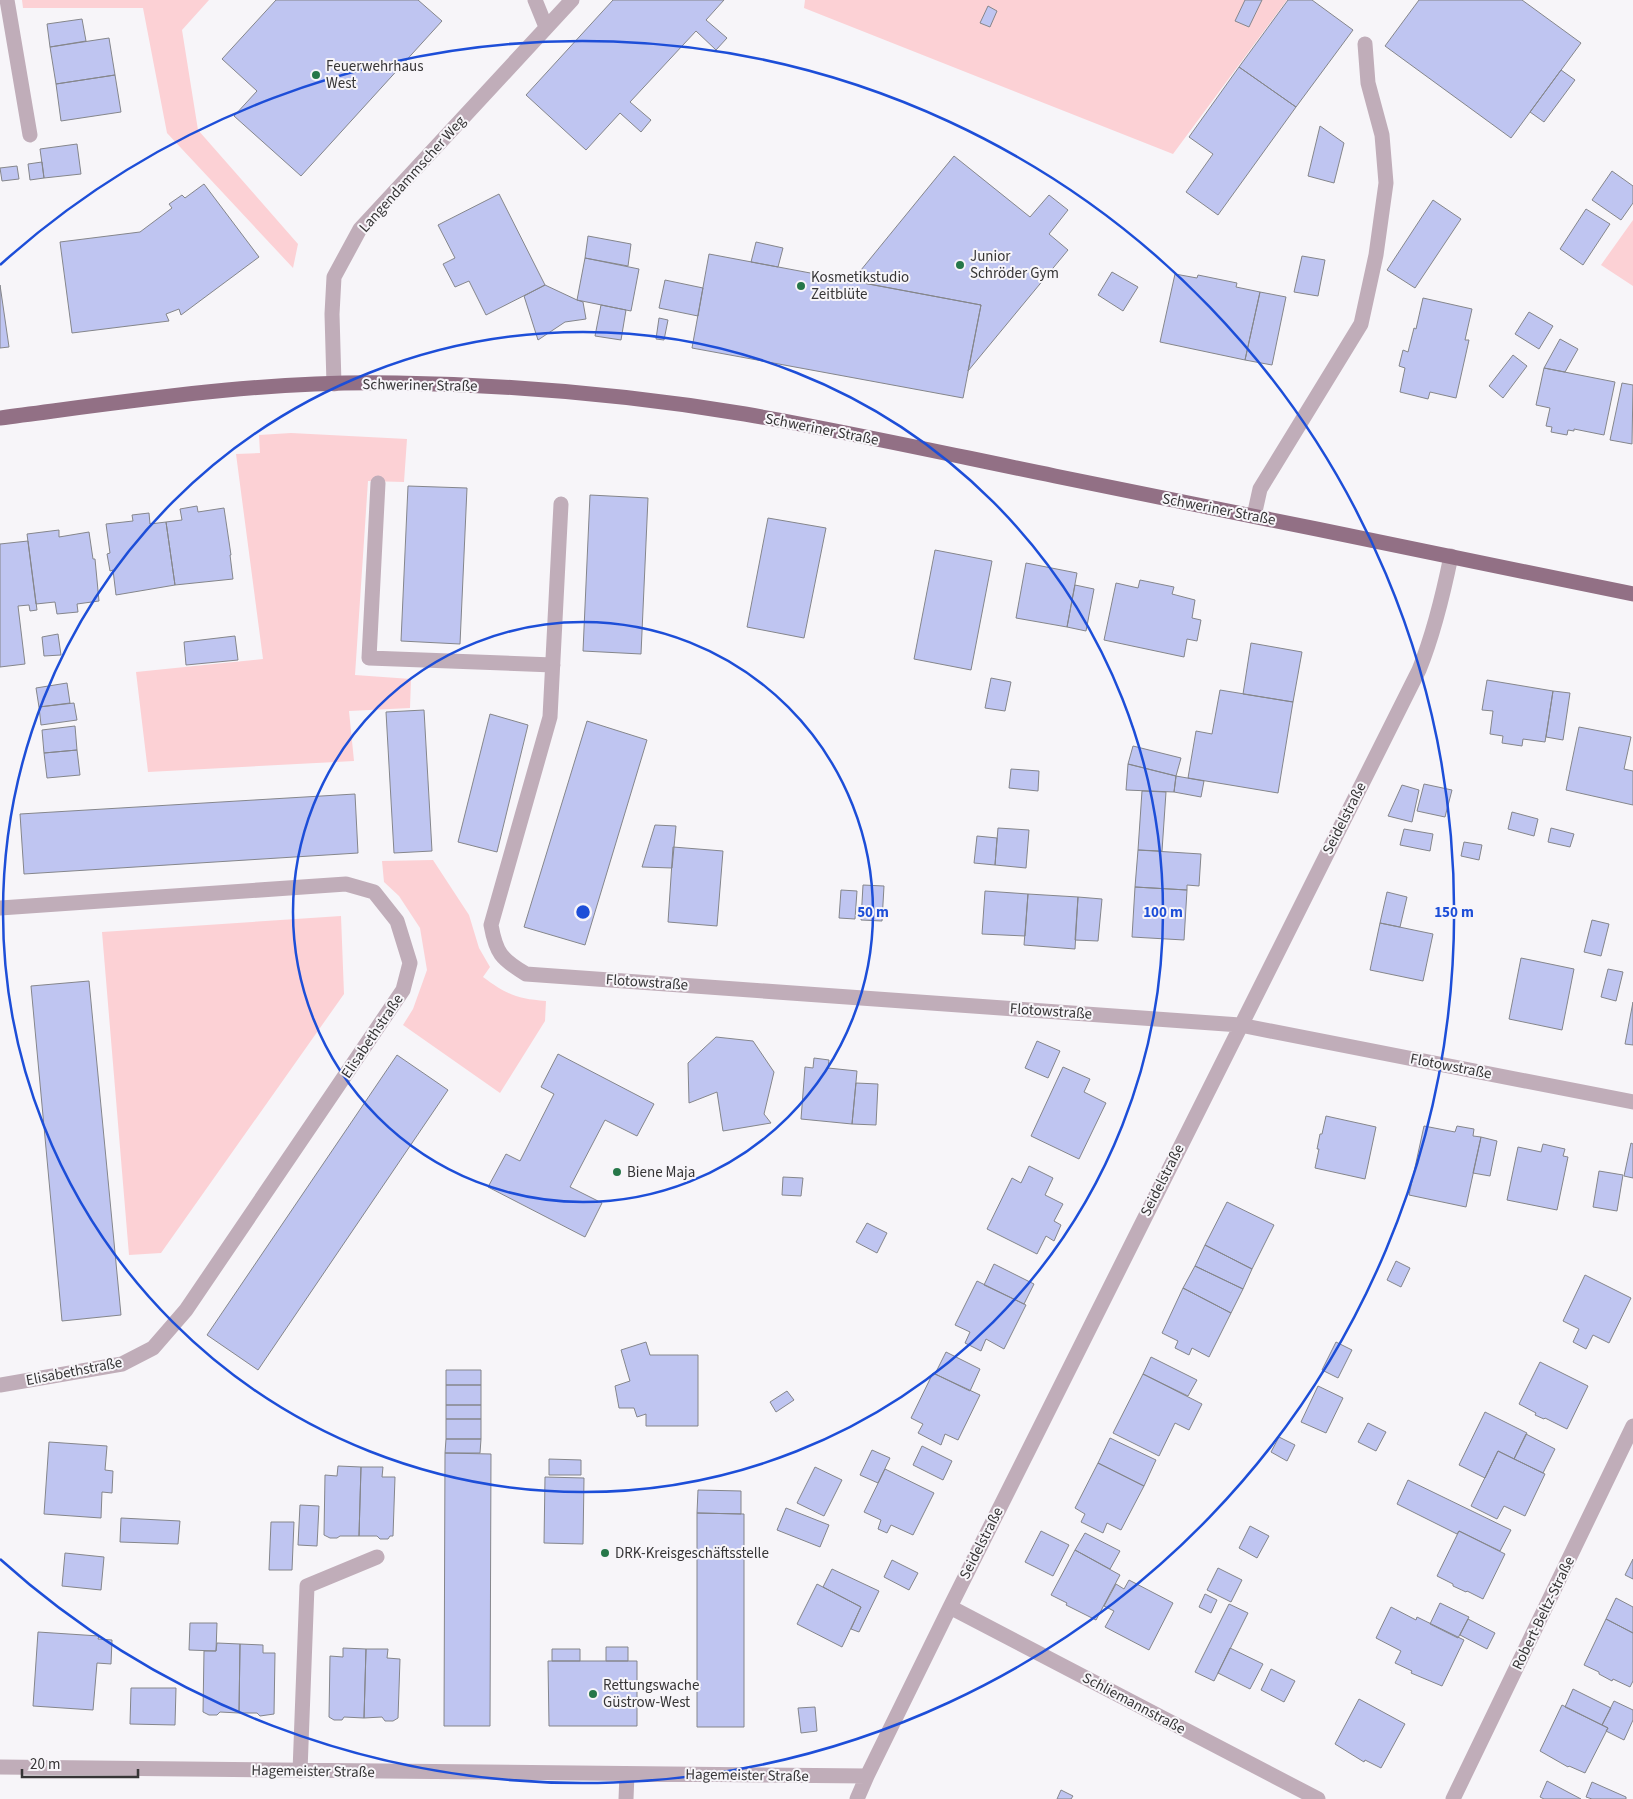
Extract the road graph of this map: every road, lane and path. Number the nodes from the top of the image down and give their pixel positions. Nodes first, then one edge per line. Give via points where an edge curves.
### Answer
1 (7, 0) edge
2 (535, 0) edge
3 (572, 0) edge
4 (546, 28) junction
5 (1364, 44) dead end
6 (30, 134) dead end
7 (334, 384) junction
8 (0, 418) edge
9 (378, 483) dead end
10 (560, 504) dead end
11 (1254, 516) junction
12 (1452, 556) junction
13 (1633, 594) edge
14 (553, 665) junction
15 (0, 908) edge
16 (1240, 1025) junction
17 (1633, 1102) edge
18 (0, 1385) edge
19 (1633, 1426) edge
20 (377, 1557) dead end
21 (950, 1607) junction
22 (0, 1767) edge
23 (300, 1771) junction
24 (627, 1774) junction
25 (867, 1776) junction
26 (626, 1799) edge
27 (857, 1799) edge
28 (1318, 1799) edge
29 (1453, 1799) edge

1 - 6 street
2 - 4 street
3 - 4 street, Langendammscher Weg
4 - 7 street, Langendammscher Weg via 367,222 350,246 334,278
5 - 11 street via 1368,83 1382,135 1386,183 1376,255 1361,324 1260,489
7 - 8 main road, Schweriner Straße via 164,397
7 - 11 main road, Schweriner Straße via 498,386 744,414
9 - 14 street via 369,658
10 - 14 street
11 - 12 main road, Schweriner Straße
12 - 13 main road, Schweriner Straße
12 - 16 street, Seidelstraße via 1443,600 1419,670
14 - 16 street, Flotowstraße via 550,717 491,925 495,945 506,962 526,974
15 - 18 street, Elisabethstraße via 346,884 374,892 397,921 410,963 403,990 186,1310 153,1348 122,1364
16 - 17 street, Flotowstraße
16 - 21 street, Seidelstraße
19 - 29 street, Robert-Beltz-Straße
20 - 23 street via 307,1586
21 - 25 street, Seidelstraße
21 - 28 street, Schliemannstraße
22 - 23 street, Hagemeister Straße
23 - 24 street, Hagemeister Straße
24 - 25 street, Hagemeister Straße
24 - 26 street
25 - 27 street, Seidelstraße

